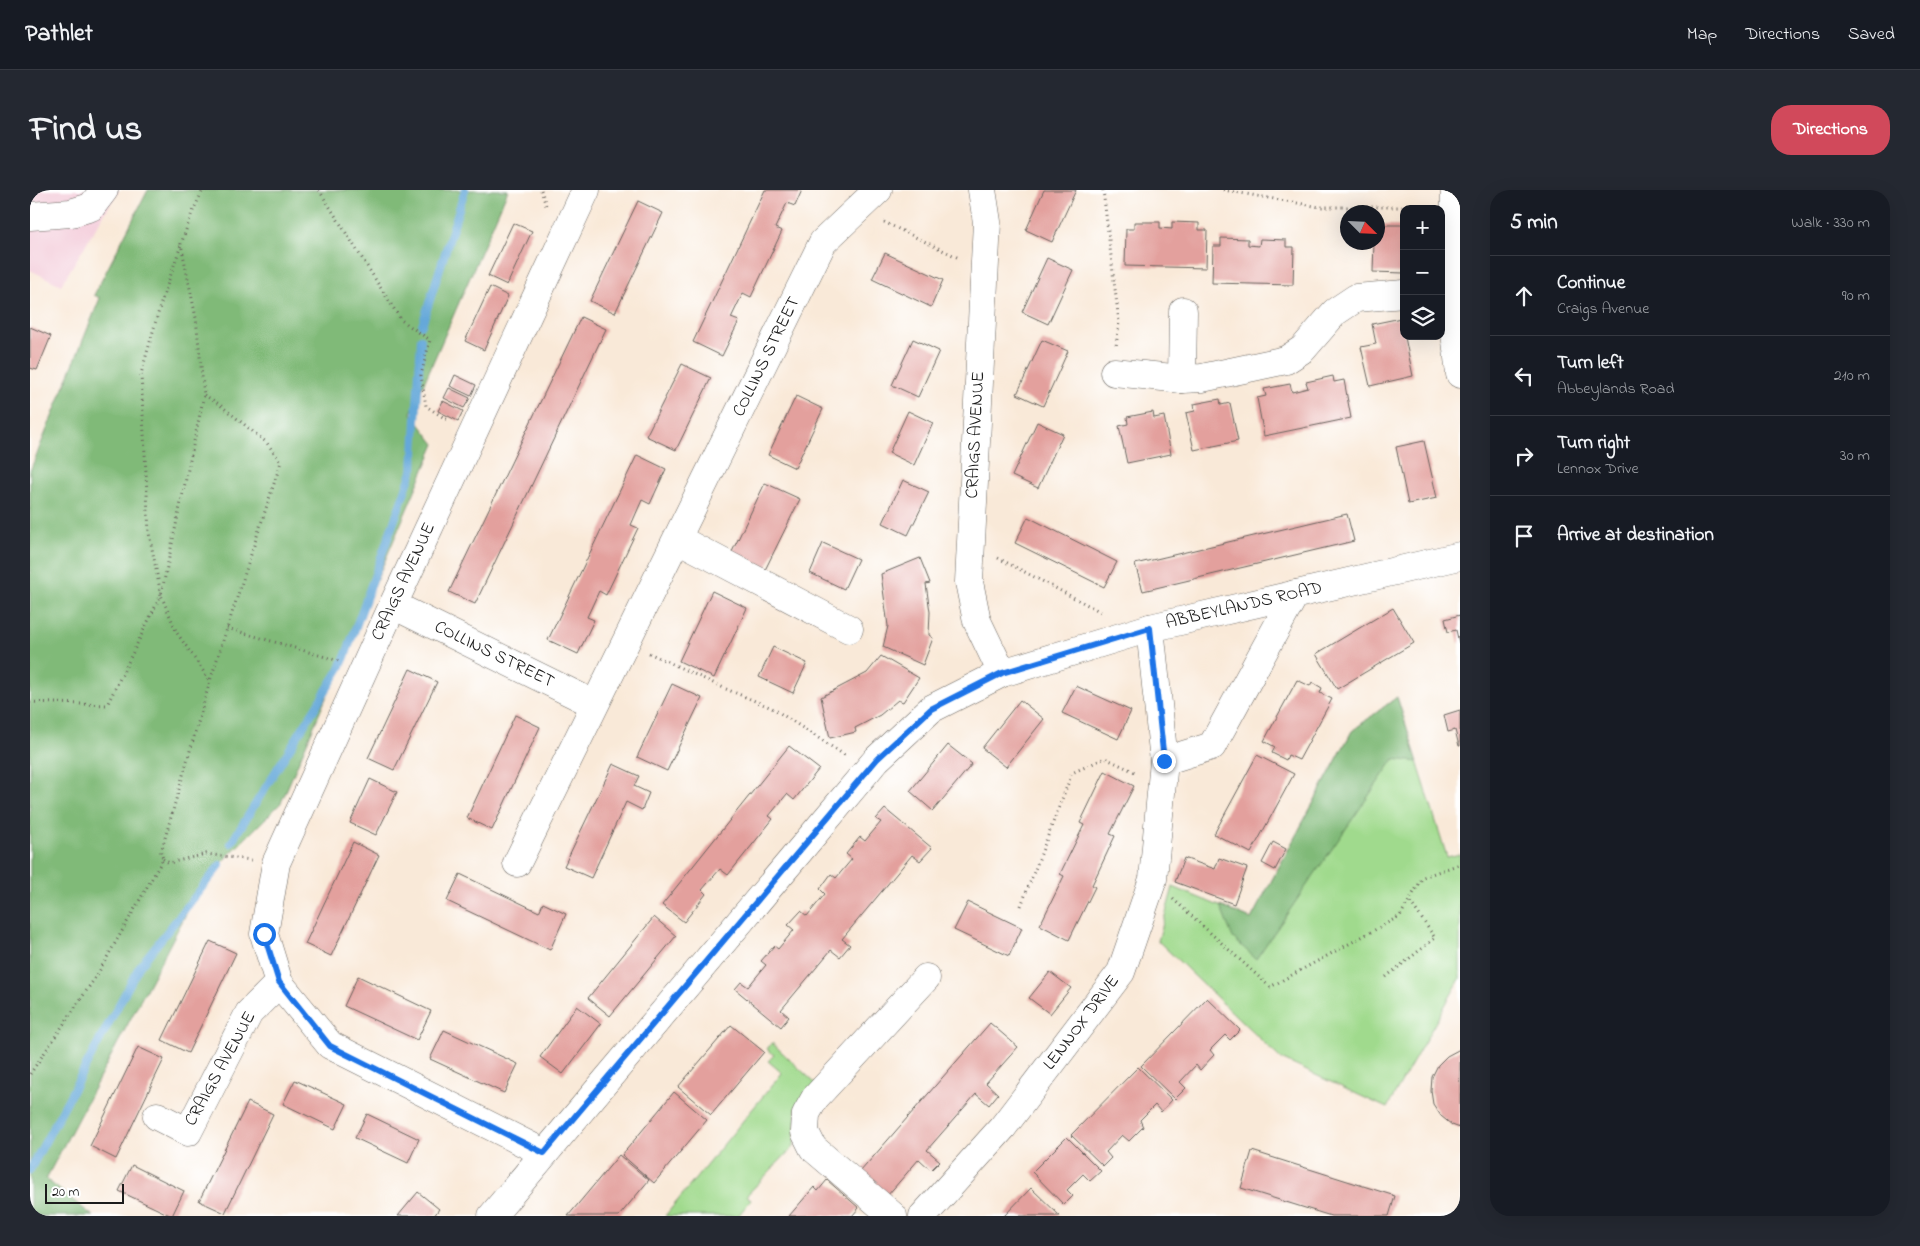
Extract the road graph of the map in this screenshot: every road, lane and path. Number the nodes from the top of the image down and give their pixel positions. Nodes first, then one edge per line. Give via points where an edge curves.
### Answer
1 (104, 190) edge
2 (203, 190) edge
3 (319, 190) edge
4 (586, 190) edge
5 (982, 190) edge
6 (1103, 190) edge
7 (1223, 190) edge
8 (867, 197) edge
9 (1455, 199) edge
10 (30, 216) edge
11 (185, 233) junction
12 (984, 270) junction
13 (1400, 294) edge
14 (1446, 299) edge
15 (1183, 311) dead end
16 (1114, 372) joint
17 (1460, 374) edge
18 (1182, 379) junction
19 (204, 395) junction
20 (473, 434) junction
21 (678, 539) junction
22 (971, 544) junction
23 (1460, 556) edge
24 (1295, 594) junction
25 (161, 595) junction
26 (393, 606) junction
27 (1104, 613) dead end
28 (226, 628) junction
29 (1150, 628) junction
30 (849, 629) dead end
31 (626, 642) junction
32 (336, 660) dead end
33 (1002, 673) junction
34 (210, 681) junction
35 (30, 702) edge
36 (594, 704) junction
37 (866, 773) junction
38 (1163, 773) junction
39 (163, 859) junction
40 (276, 863) junction
41 (517, 863) dead end
42 (1460, 864) edge
43 (1153, 879) junction
44 (1410, 900) junction
45 (1021, 906) dead end
46 (1386, 977) dead end
47 (926, 978) dead end
48 (279, 982) junction
49 (30, 1074) edge
50 (157, 1116) dead end
51 (544, 1153) junction
52 (492, 1216) edge
53 (893, 1216) edge
54 (923, 1216) edge

1 - 10 street via 91,207 71,213
2 - 11 path
3 - 20 path via 401,320 430,340 421,376 426,406
4 - 20 street, CRAIGS AVENUE
5 - 12 street, CRAIGS AVENUE via 987,222
6 - 16 path via 1119,322
7 - 9 path via 1320,207
8 - 12 path
8 - 21 street, COLLINS STREET via 823,242
9 - 14 street
11 - 19 path via 181,244 196,318
11 - 25 path via 141,374 149,533
12 - 22 street, CRAIGS AVENUE
13 - 18 street via 1356,298 1334,312 1303,349 1286,360 1202,378
14 - 17 street
15 - 18 street
16 - 18 street
19 - 25 path
19 - 28 path via 220,404 267,443 281,462
20 - 26 street, CRAIGS AVENUE
21 - 30 street
21 - 31 street, COLLINS STREET
22 - 27 path
22 - 33 street, CRAIGS AVENUE via 969,582 977,621
23 - 24 street, ABBEYLANDS ROAD
24 - 29 street, ABBEYLANDS ROAD
24 - 38 street via 1212,746
25 - 34 path via 177,633
25 - 35 path via 107,705
26 - 36 street, COLLINS STREET
26 - 40 street, CRAIGS AVENUE
28 - 32 path
28 - 34 path
29 - 33 street, ABBEYLANDS ROAD
29 - 38 street, LENNOX DRIVE
31 - 36 street, COLLINS STREET
31 - 37 path via 772,708 852,760
33 - 37 street, ABBEYLANDS ROAD via 931,709
34 - 39 path via 161,852
36 - 41 street, COLLINS STREET
37 - 51 street, ABBEYLANDS ROAD
38 - 43 street, LENNOX DRIVE
38 - 45 path via 1105,758 1072,773
39 - 40 path via 168,863 206,854
39 - 49 path via 97,975
40 - 48 street, CRAIGS AVENUE via 264,934
42 - 44 path via 1423,877
43 - 44 path via 1270,987 1400,916
43 - 54 street, LENNOX DRIVE via 1121,972 1003,1127
44 - 46 path via 1435,938
47 - 53 street via 815,1098 806,1114 805,1132 813,1148
48 - 50 street, CRAIGS AVENUE via 249,1013 188,1132
48 - 51 street, CRAIGS AVENUE via 330,1046
51 - 52 street, ABBEYLANDS ROAD

